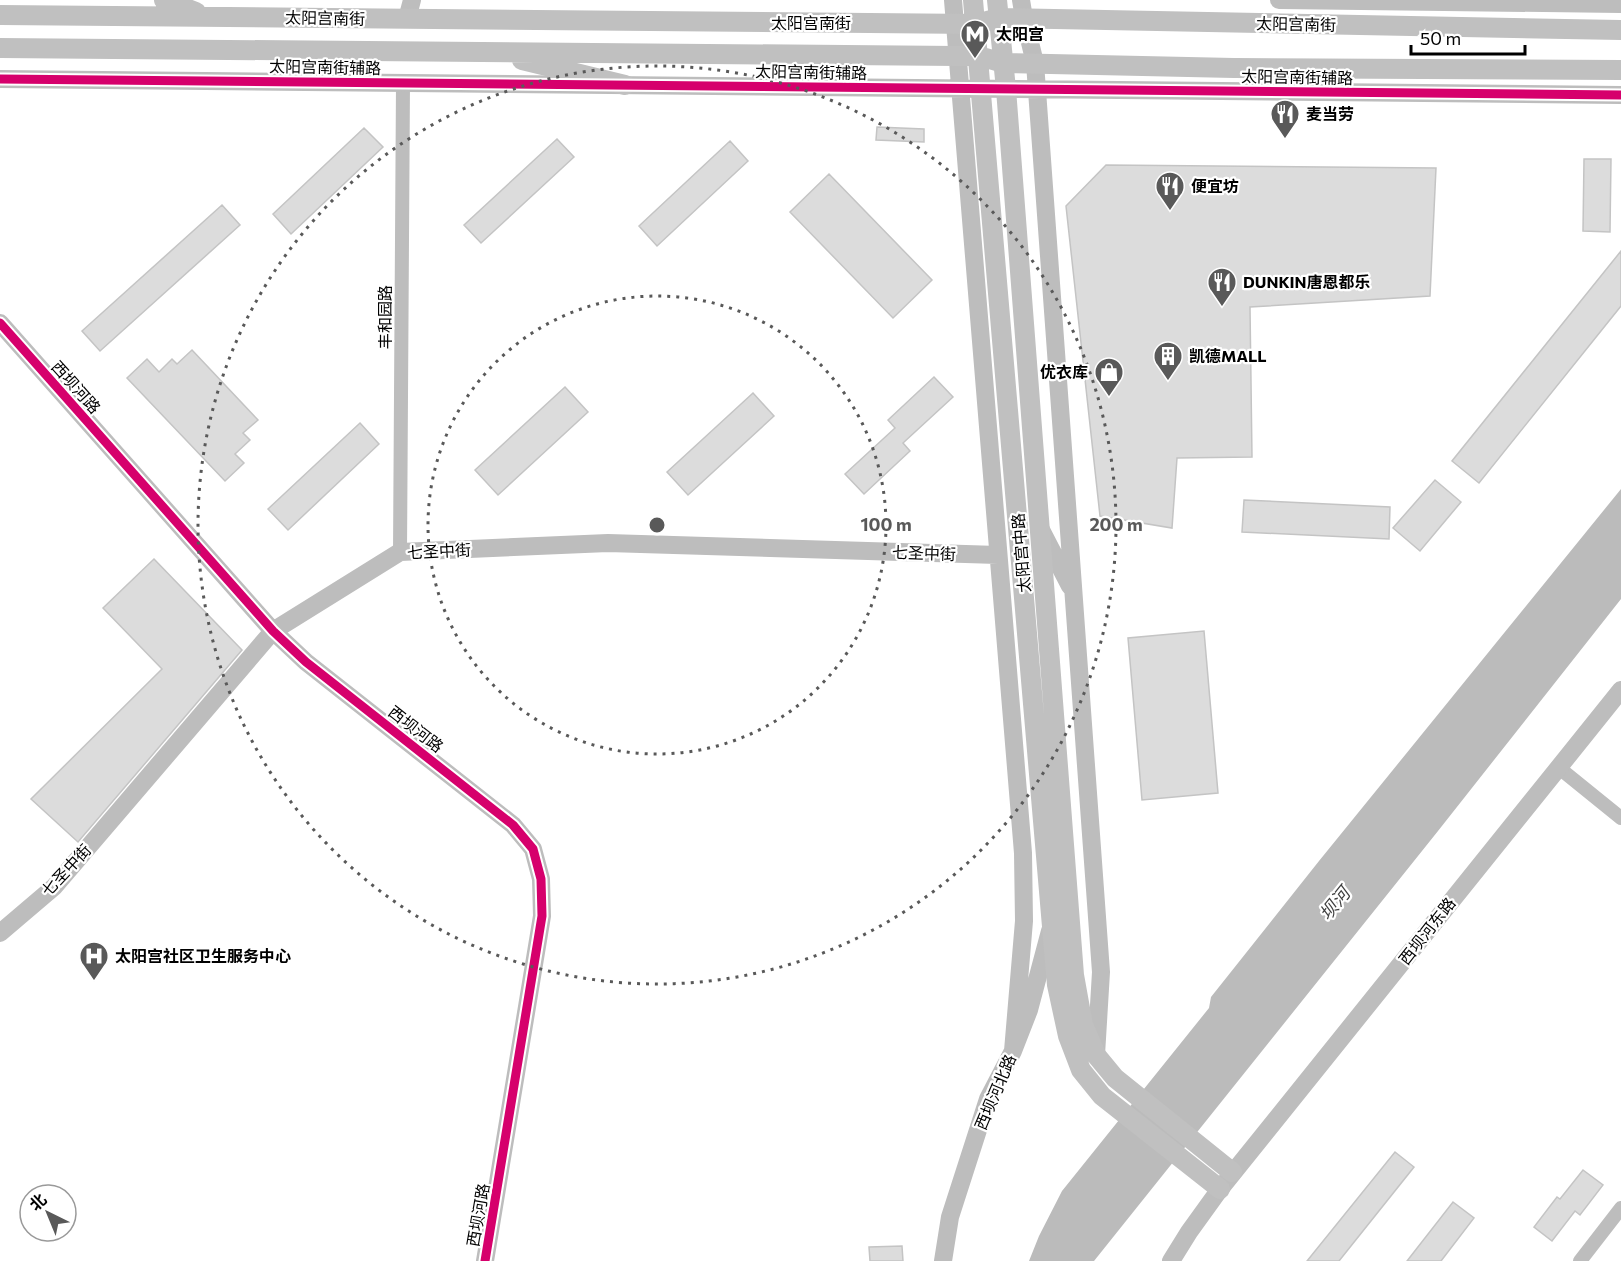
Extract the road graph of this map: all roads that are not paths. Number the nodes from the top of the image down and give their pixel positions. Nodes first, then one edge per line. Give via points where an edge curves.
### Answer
1 (164, 0) edge
2 (953, 0) edge
3 (973, 0) edge
4 (1279, 0) edge
5 (1466, 1) edge
6 (1621, 4) edge
7 (410, 9) edge
8 (998, 9) edge
9 (1022, 9) edge
10 (0, 15) edge
11 (207, 17) junction
12 (966, 24) junction
13 (1621, 30) edge
14 (0, 48) edge
15 (487, 52) junction
16 (957, 56) junction
17 (979, 56) junction
18 (1003, 63) junction
19 (1035, 63) junction
20 (1621, 70) edge
21 (0, 79) edge
22 (403, 83) junction
23 (625, 85) junction
24 (959, 89) junction
25 (982, 89) junction
26 (1006, 89) junction
27 (1037, 89) junction
28 (1621, 95) edge
29 (0, 323) edge
30 (1057, 358) junction
31 (1026, 360) junction
32 (1017, 506) junction
33 (1039, 526) junction
34 (400, 552) junction
35 (998, 555) junction
36 (1074, 593) junction
37 (1003, 608) junction
38 (273, 631) junction
39 (1621, 690) edge
40 (1558, 767) junction
41 (1621, 818) edge
42 (1052, 924) junction
43 (0, 933) edge
44 (1013, 1051) junction
45 (1096, 1055) junction
46 (1225, 1167) junction
47 (1220, 1189) junction
48 (1621, 1209) edge
49 (485, 1261) edge
50 (944, 1261) edge
51 (1171, 1261) edge
52 (1580, 1261) edge

1 - 11 main road
2 - 12 street, 太阳宫中路
3 - 12 main road, 太阳宫中路
4 - 5 street, 太阳宫南街
5 - 6 street, 太阳宫南街
7 - 11 main road, 太阳宫南街
7 - 12 main road, 太阳宫南街
8 - 9 main road, 太阳宫南街
8 - 12 main road, 太阳宫南街
8 - 18 main road, 太阳宫中路
9 - 13 main road, 太阳宫南街
9 - 19 street
10 - 11 main road, 太阳宫南街
12 - 16 street, 太阳宫中路
12 - 17 main road, 太阳宫中路
14 - 15 main road, 太阳宫南街
15 - 16 main road, 太阳宫南街
15 - 23 main road
16 - 17 main road, 太阳宫南街
16 - 24 street, 太阳宫中路
17 - 18 main road
17 - 25 main road, 太阳宫中路
18 - 19 main road
18 - 26 main road, 太阳宫中路
19 - 20 main road
19 - 27 street
21 - 22 street, 太阳宫南街辅路
22 - 23 street, 太阳宫南街辅路
22 - 34 street, 丰和园路
23 - 24 street, 太阳宫南街辅路
24 - 25 street, 太阳宫南街辅路
24 - 35 street, 太阳宫中路
25 - 26 street, 太阳宫南街辅路
25 - 32 main road, 太阳宫中路
26 - 27 street, 太阳宫南街辅路
26 - 31 main road, 太阳宫中路
27 - 28 street, 太阳宫南街辅路
27 - 30 street
29 - 38 street, 西坝河路
30 - 31 street
30 - 36 street
31 - 33 main road, 太阳宫中路
32 - 37 street
32 - 42 main road, 太阳宫中路
33 - 36 street
33 - 45 main road, 太阳宫中路 via 1074,975 1083,1025
34 - 35 street, 七圣中街 via 608,543
34 - 38 street, 七圣中街
35 - 37 street, 太阳宫中路
36 - 45 street via 1101,972
37 - 44 street, 太阳宫中路 via 1023,853 1024,921
38 - 43 street, 七圣中街 via 54,886
38 - 49 street, 西坝河路 via 306,662 513,825 533,849 542,879 542,916
39 - 40 street, 西坝河东路
40 - 41 street
40 - 46 street, 西坝河东路
42 - 44 street, 西坝河北路 via 1029,1010
42 - 47 main road, 太阳宫中路 via 1057,984 1068,1036 1081,1070 1102,1096
44 - 50 street, 西坝河北路 via 988,1099 950,1217
45 - 46 main road, 太阳宫中路 via 1115,1078
46 - 47 street, 西坝河东路
47 - 51 street, 西坝河东路
48 - 52 street

